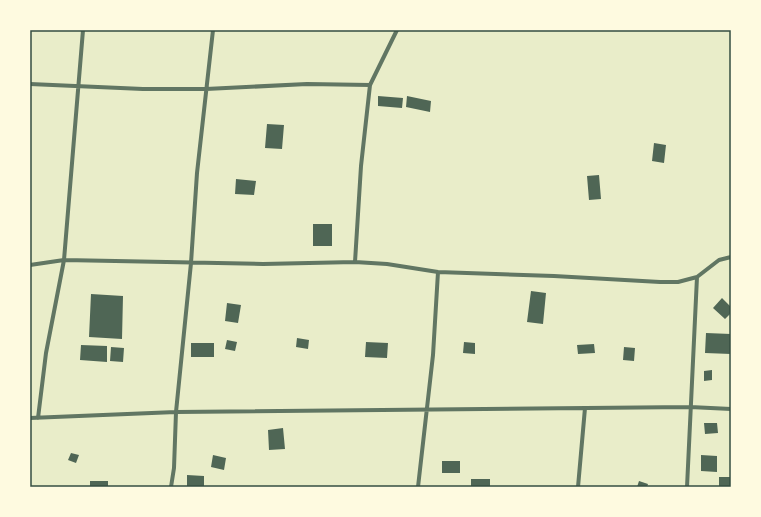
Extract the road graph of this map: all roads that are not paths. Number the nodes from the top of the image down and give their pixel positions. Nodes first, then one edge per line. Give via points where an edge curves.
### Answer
1 (84, 30) edge
2 (214, 30) edge
3 (397, 30) edge
4 (30, 84) edge
5 (370, 85) junction
6 (78, 87) junction
7 (206, 89) junction
8 (731, 257) edge
9 (64, 260) junction
10 (355, 262) junction
11 (191, 263) junction
12 (30, 265) edge
13 (438, 272) junction
14 (697, 277) junction
15 (690, 407) junction
16 (585, 408) junction
17 (731, 409) edge
18 (427, 410) junction
19 (176, 412) junction
20 (30, 418) edge
21 (38, 418) junction
22 (171, 487) edge
23 (418, 487) edge
24 (578, 487) edge
25 (687, 487) edge

1 - 6 street
2 - 7 street
3 - 5 street
4 - 6 street
5 - 7 street via 307,84
5 - 10 street via 361,166
6 - 7 street
6 - 9 street
7 - 11 street
8 - 14 street via 719,260
9 - 11 street
9 - 12 street
9 - 21 street via 46,353
10 - 11 street
10 - 13 street
11 - 19 street
13 - 14 street via 660,282 678,282
13 - 18 street
14 - 15 street
15 - 16 street
15 - 17 street
15 - 25 street
16 - 18 street
16 - 24 street
18 - 19 street
18 - 23 street
19 - 21 street
19 - 22 street
20 - 21 street

